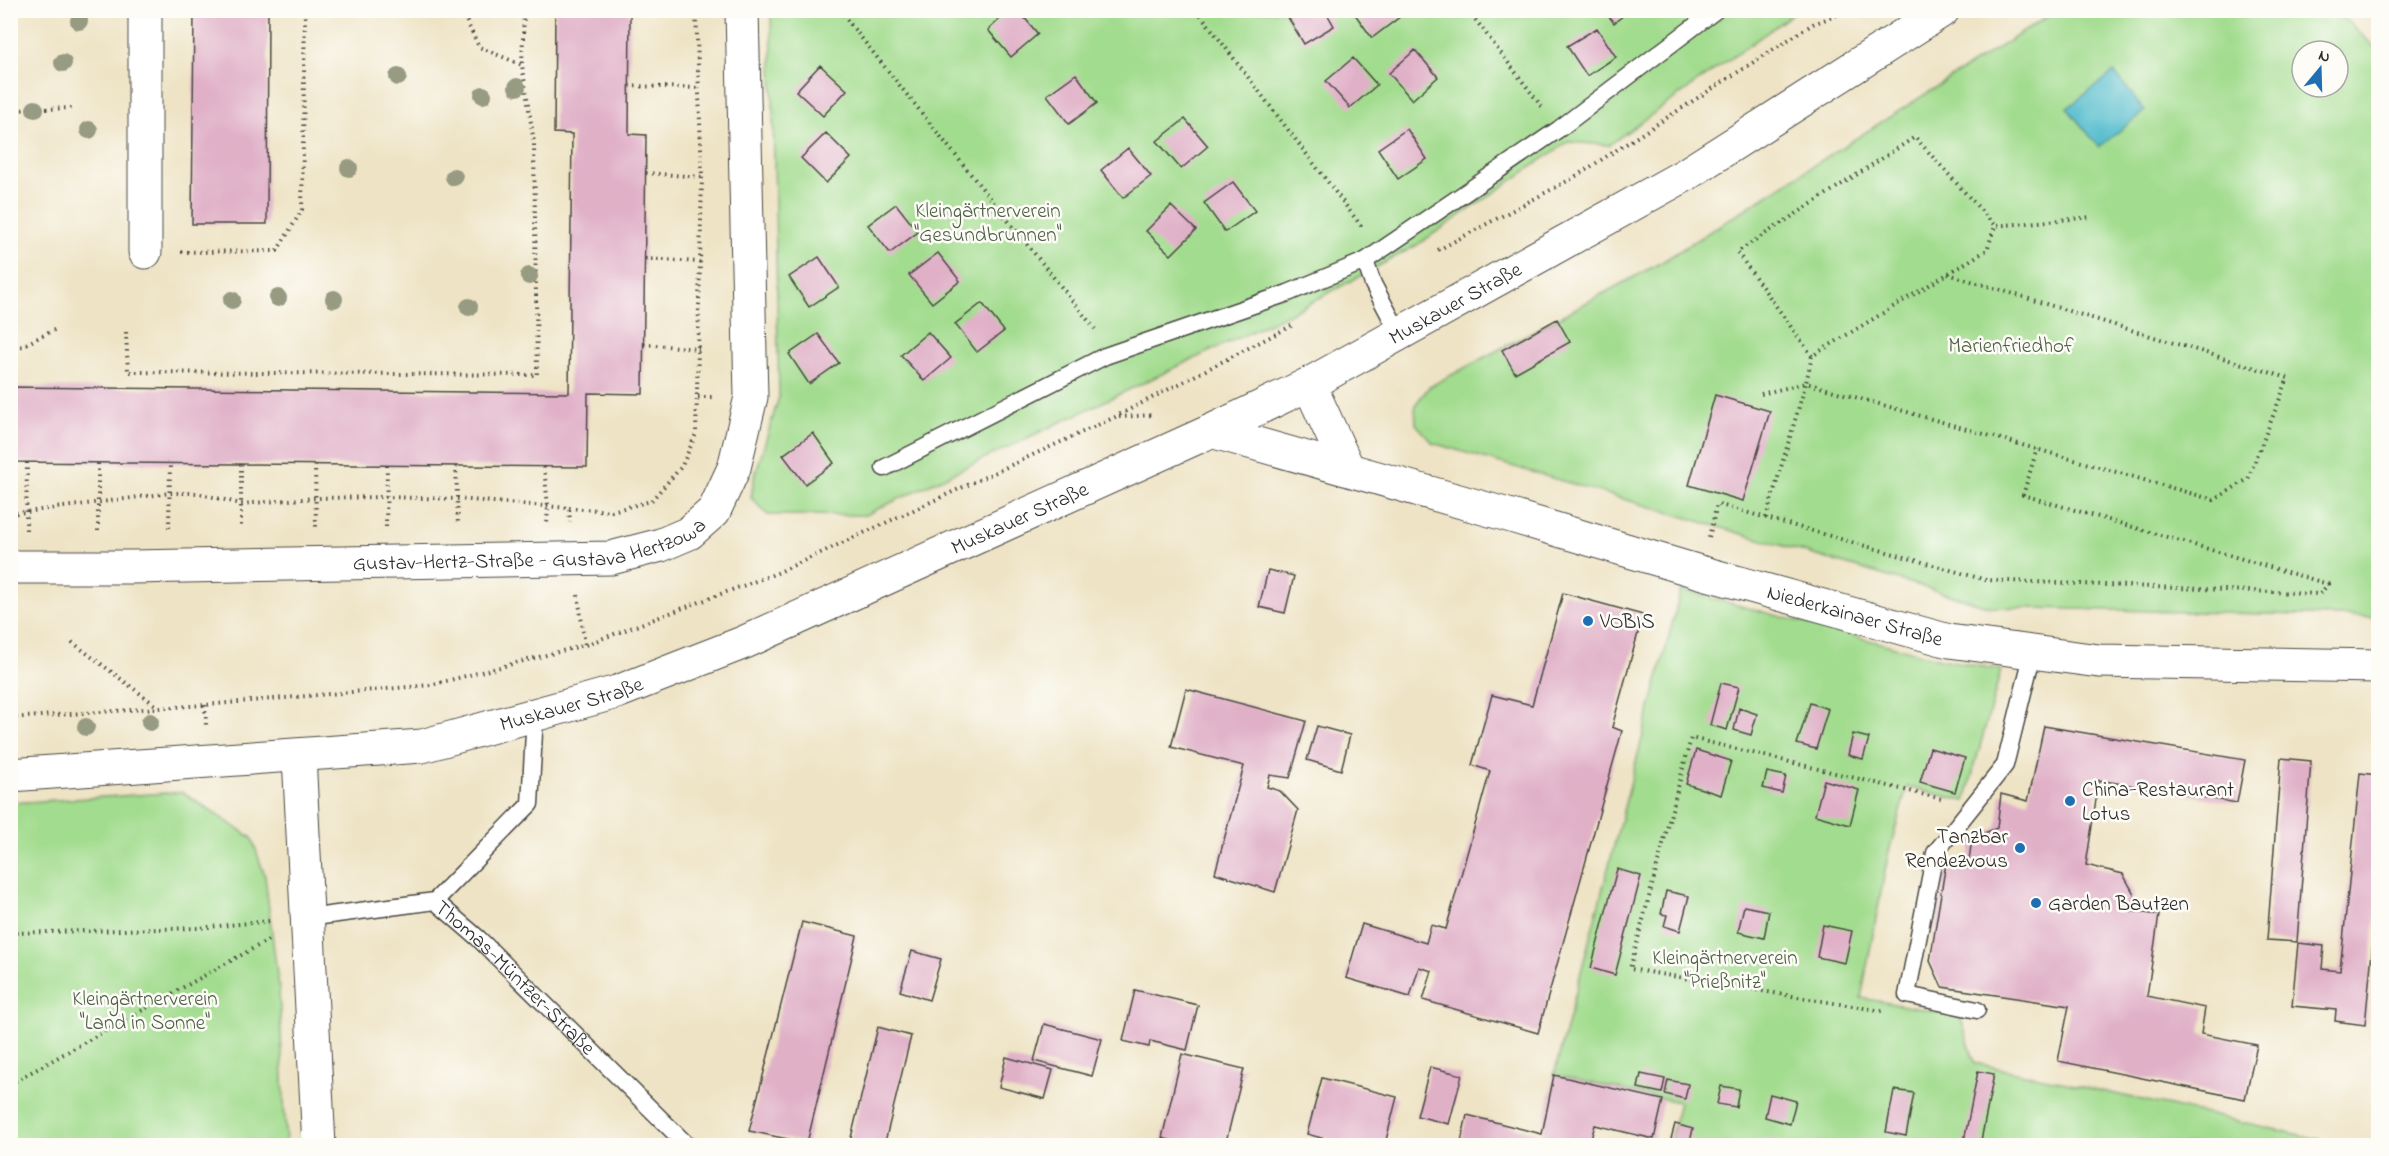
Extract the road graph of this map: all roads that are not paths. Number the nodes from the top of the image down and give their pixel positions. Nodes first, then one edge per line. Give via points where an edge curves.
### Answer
1 (145, 10) edge
2 (742, 10) edge
3 (1716, 10) edge
4 (1943, 10) edge
5 (145, 252) road end
6 (1365, 261) junction
7 (1400, 335) junction
8 (1309, 384) junction
9 (1211, 431) junction
10 (884, 468) dead end
11 (1348, 469) junction
12 (10, 567) edge
13 (2033, 652) junction
14 (2379, 666) edge
15 (535, 714) junction
16 (299, 756) junction
17 (10, 775) edge
18 (435, 901) junction
19 (294, 919) junction
20 (1977, 1010) dead end
21 (320, 1146) edge
22 (688, 1146) edge

1 - 5 street
2 - 12 street, Gustav-Hertz-Straße - Gustava Hertzowa via 751,397 734,468 714,511 689,533 611,558 573,560
3 - 6 lane via 1559,129
4 - 7 street, Muskauer Straße via 1685,175
6 - 7 lane via 1372,284
6 - 10 lane via 1288,293 1114,352
7 - 8 street, Muskauer Straße
8 - 9 street, Muskauer Straße
8 - 11 street
9 - 11 street, Niederkainaer Straße
9 - 15 street, Muskauer Straße via 745,642 617,692
11 - 13 street, Niederkainaer Straße via 1949,641
13 - 14 street, Niederkainaer Straße via 2098,661
13 - 20 lane via 2005,765 1935,853 1907,995
15 - 16 street, Muskauer Straße via 422,746
15 - 18 lane via 530,804
16 - 17 street, Muskauer Straße
16 - 19 street
18 - 19 lane, Thomas-Müntzer-Straße
18 - 22 lane, Thomas-Müntzer-Straße via 478,938
19 - 21 street

